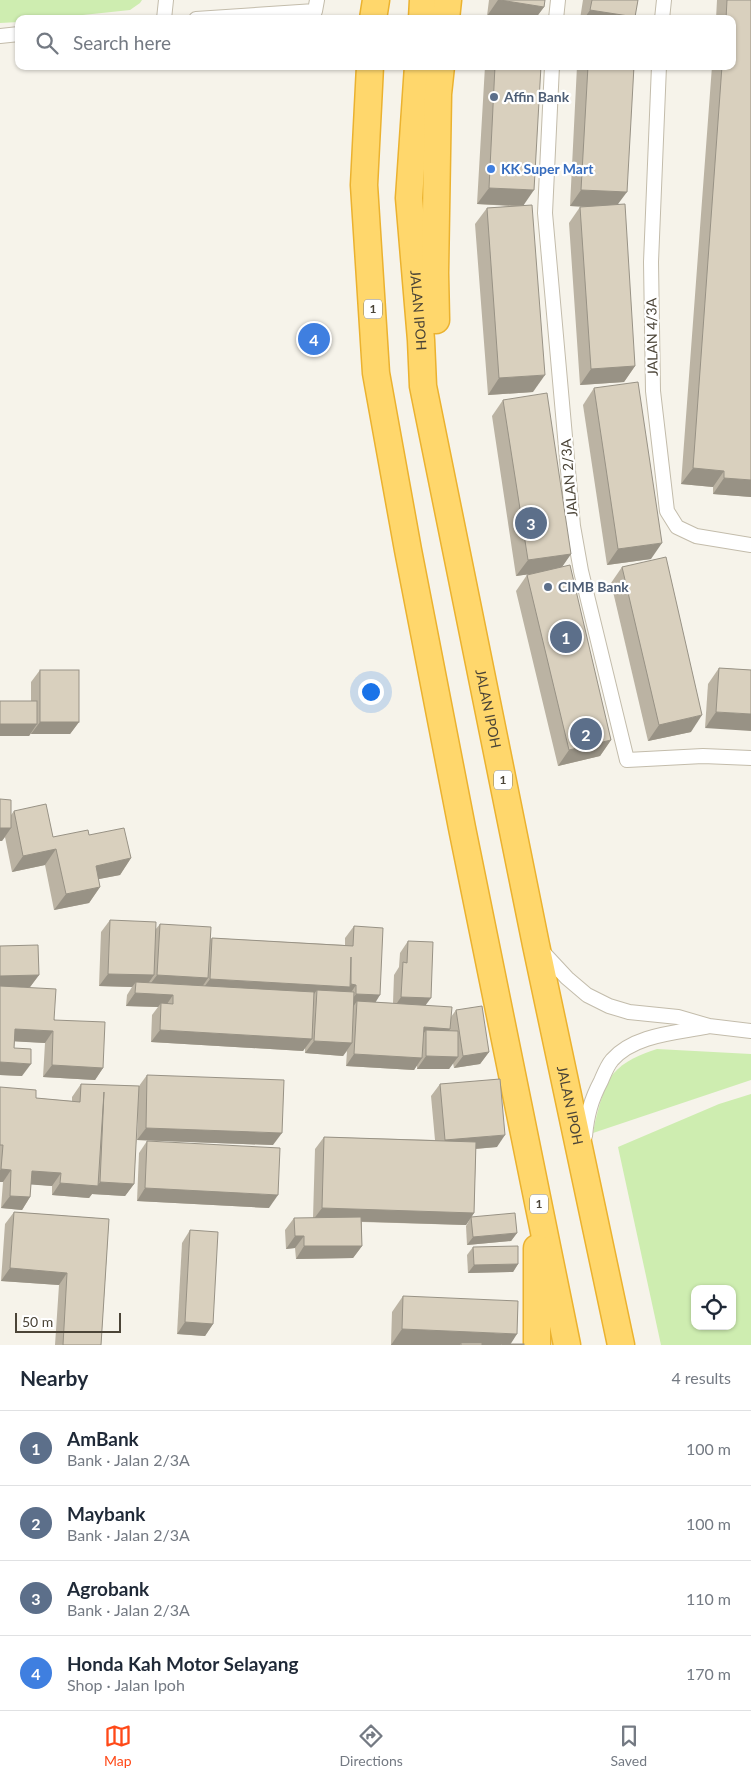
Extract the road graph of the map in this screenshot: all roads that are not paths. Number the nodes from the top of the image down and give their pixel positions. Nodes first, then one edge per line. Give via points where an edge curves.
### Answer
1 (166, 0) edge
2 (376, 0) edge
3 (423, 0) edge
4 (448, 0) edge
5 (558, 0) edge
6 (664, 0) edge
7 (316, 5) edge
8 (296, 6) edge
9 (164, 15) edge
10 (227, 15) edge
11 (374, 15) edge
12 (422, 15) edge
13 (446, 15) edge
14 (556, 15) edge
15 (662, 15) edge
16 (15, 34) edge
17 (0, 36) edge
18 (370, 70) edge
19 (418, 70) edge
20 (441, 70) edge
21 (552, 70) edge
22 (659, 70) edge
23 (423, 386) junction
24 (751, 545) edge
25 (751, 758) edge
26 (536, 944) junction
27 (709, 1026) junction
28 (751, 1031) edge
29 (584, 1174) junction
30 (538, 1200) junction
31 (538, 1345) edge
32 (567, 1345) edge
33 (621, 1345) edge

1 - 9 street
2 - 11 highway
3 - 12 highway
4 - 13 highway
5 - 14 street
6 - 15 street
7 - 8 street
8 - 10 street
16 - 17 street
18 - 30 highway, 1 via 364,185 376,373 462,828
19 - 23 highway, JALAN IPOH / 1 via 409,198
20 - 23 highway via 436,339
21 - 25 street, JALAN 2/3A via 544,213 573,526 627,760 703,756
22 - 24 street, JALAN 4/3A via 651,272 653,391 667,511 677,528 696,536
23 - 26 highway, JALAN IPOH / 1
26 - 27 street via 574,984 609,1006 628,1012 678,1017
26 - 29 highway, JALAN IPOH / 1
27 - 28 street
27 - 29 street via 655,1036 628,1047 611,1061 590,1102
29 - 33 highway, JALAN IPOH / 1
30 - 31 highway
30 - 32 highway, 1

